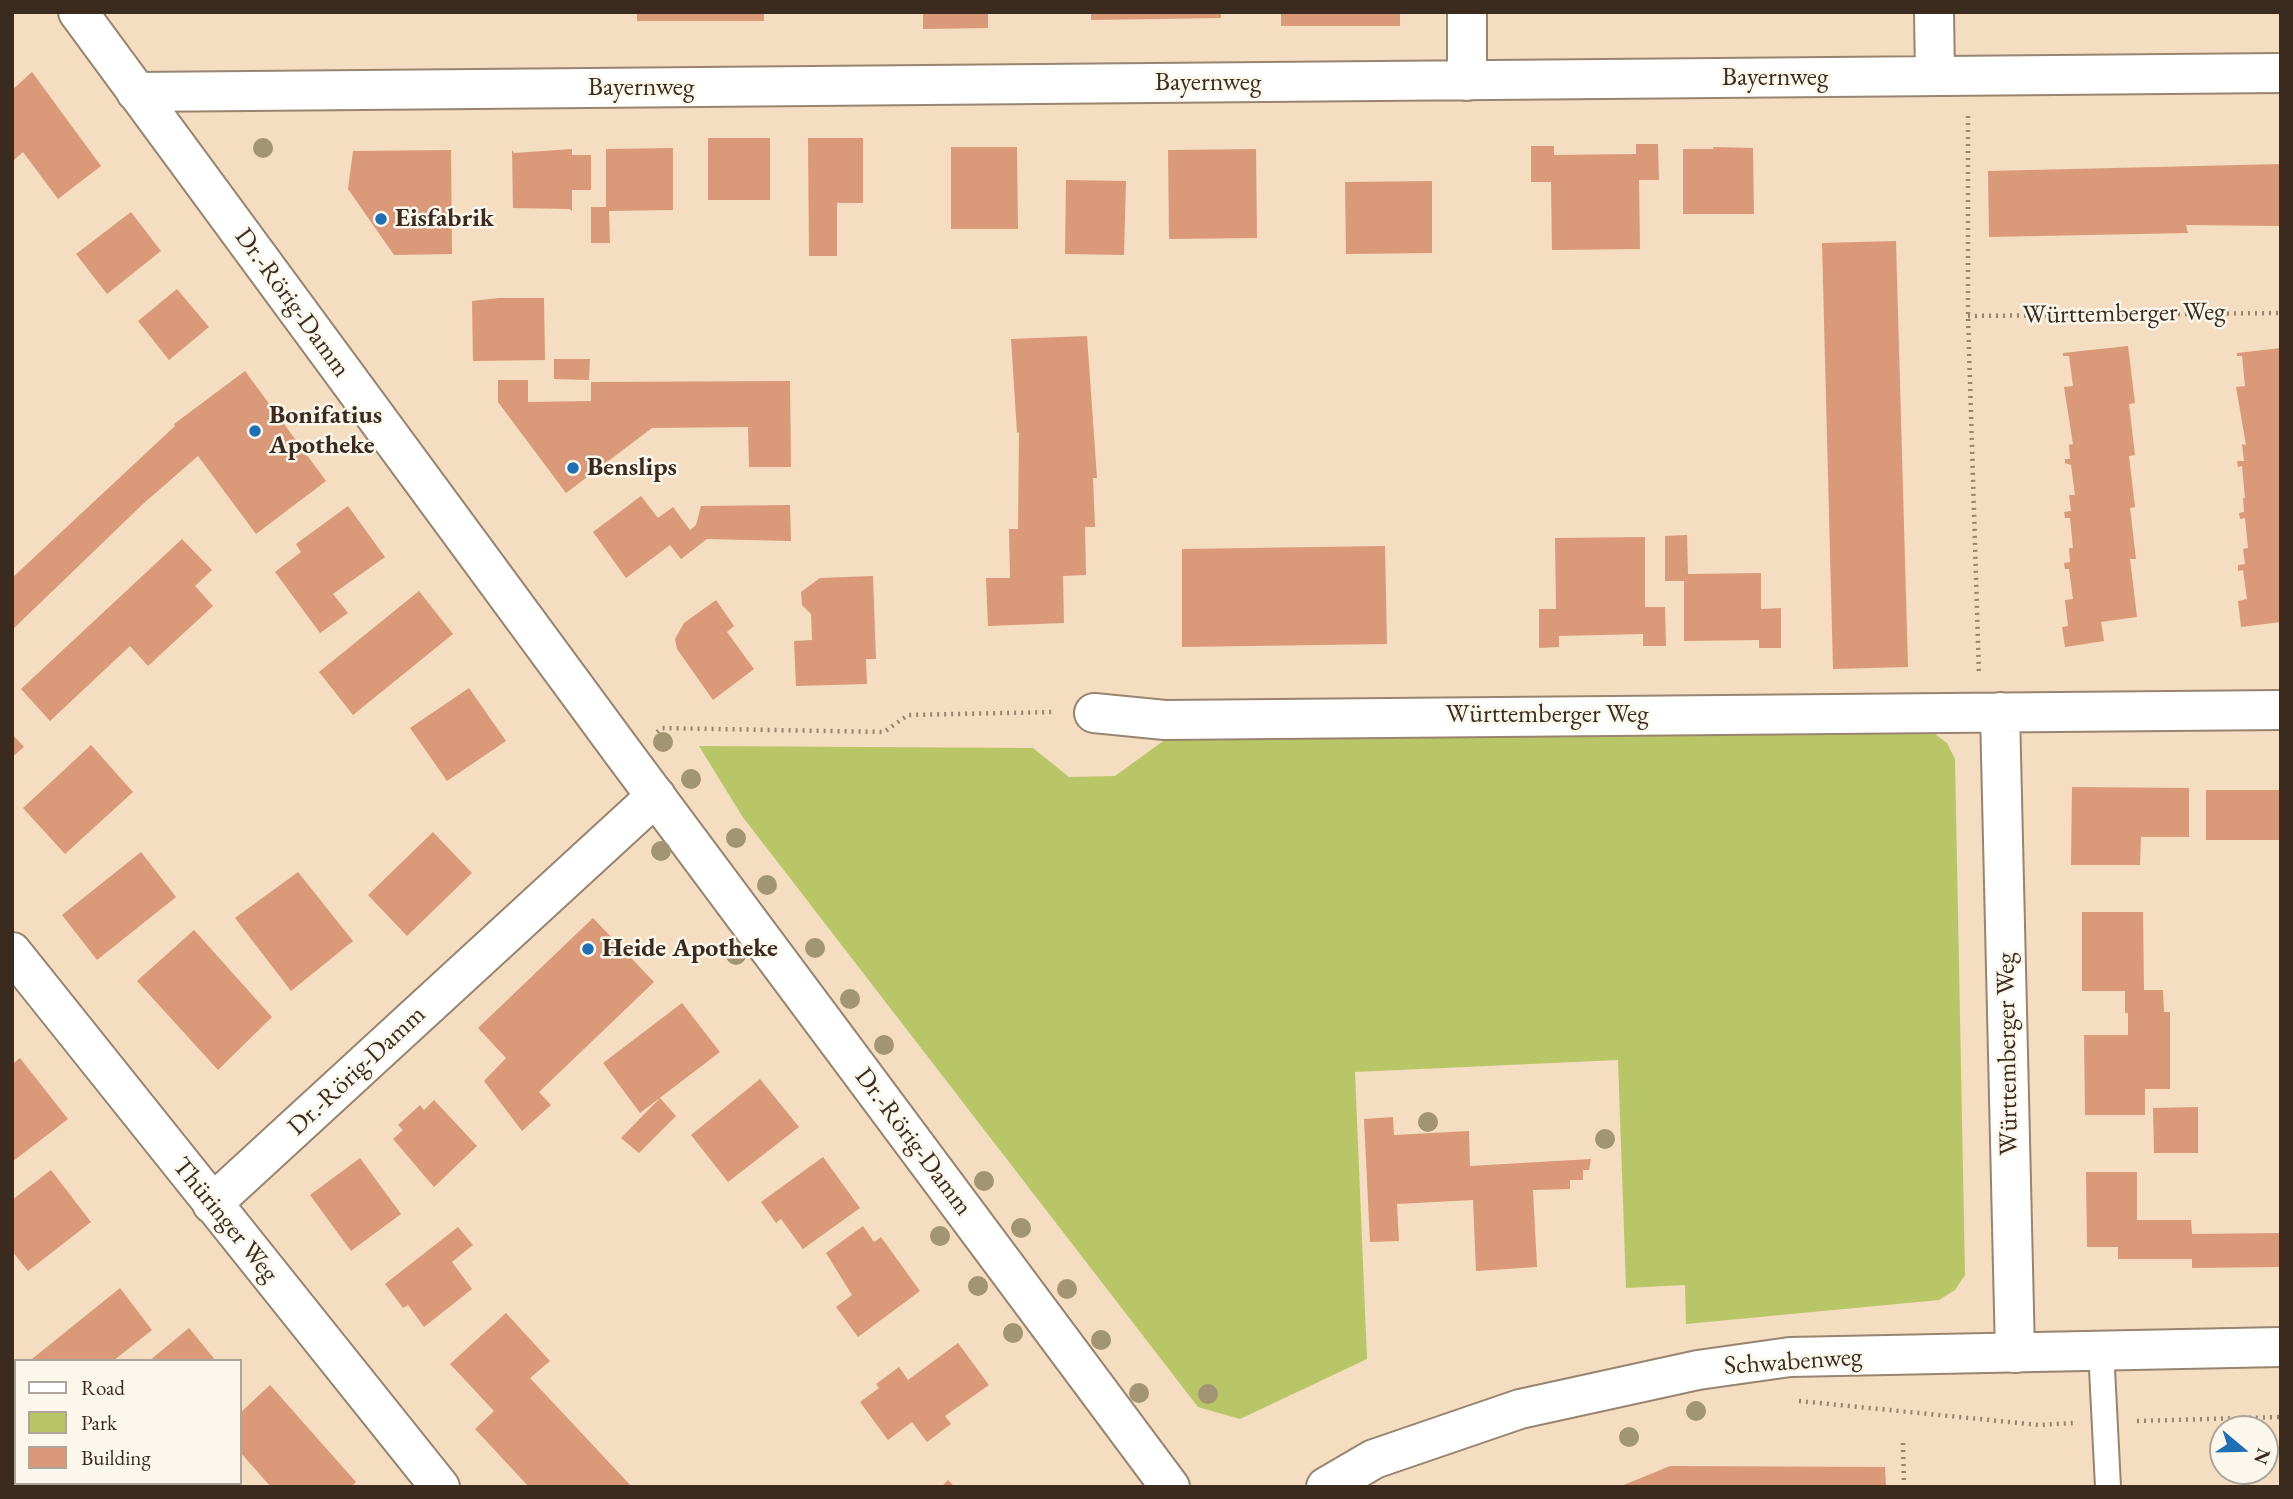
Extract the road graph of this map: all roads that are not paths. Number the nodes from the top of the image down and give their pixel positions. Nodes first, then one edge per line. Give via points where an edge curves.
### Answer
1 (78, 12) edge
2 (1466, 12) edge
3 (1934, 12) edge
4 (2281, 73) edge
5 (1952, 76) junction
6 (1468, 81) junction
7 (136, 92) junction
8 (2281, 710) edge
9 (1990, 712) junction
10 (1094, 713) dead end
11 (656, 796) junction
12 (12, 953) edge
13 (212, 1204) junction
14 (2281, 1347) edge
15 (2101, 1349) junction
16 (2015, 1353) junction
17 (440, 1487) edge
18 (1170, 1487) edge
19 (1326, 1487) edge
20 (2108, 1487) edge

1 - 7 street, Dr.-Rörig-Damm
2 - 6 street
3 - 5 street
4 - 5 street, Bayernweg
5 - 6 street, Bayernweg
6 - 7 street, Bayernweg
7 - 11 street, Dr.-Rörig-Damm
8 - 9 street, Württemberger Weg
9 - 10 street, Württemberger Weg via 1166,720
9 - 16 street, Württemberger Weg
11 - 13 street, Dr.-Rörig-Damm
11 - 18 street, Dr.-Rörig-Damm
12 - 13 street, Thüringer Weg
13 - 17 street, Thüringer Weg
14 - 15 street, Schwabenweg
15 - 16 street, Schwabenweg
15 - 20 lane
16 - 19 street, Schwabenweg via 1790,1357 1698,1370 1520,1409 1374,1460

